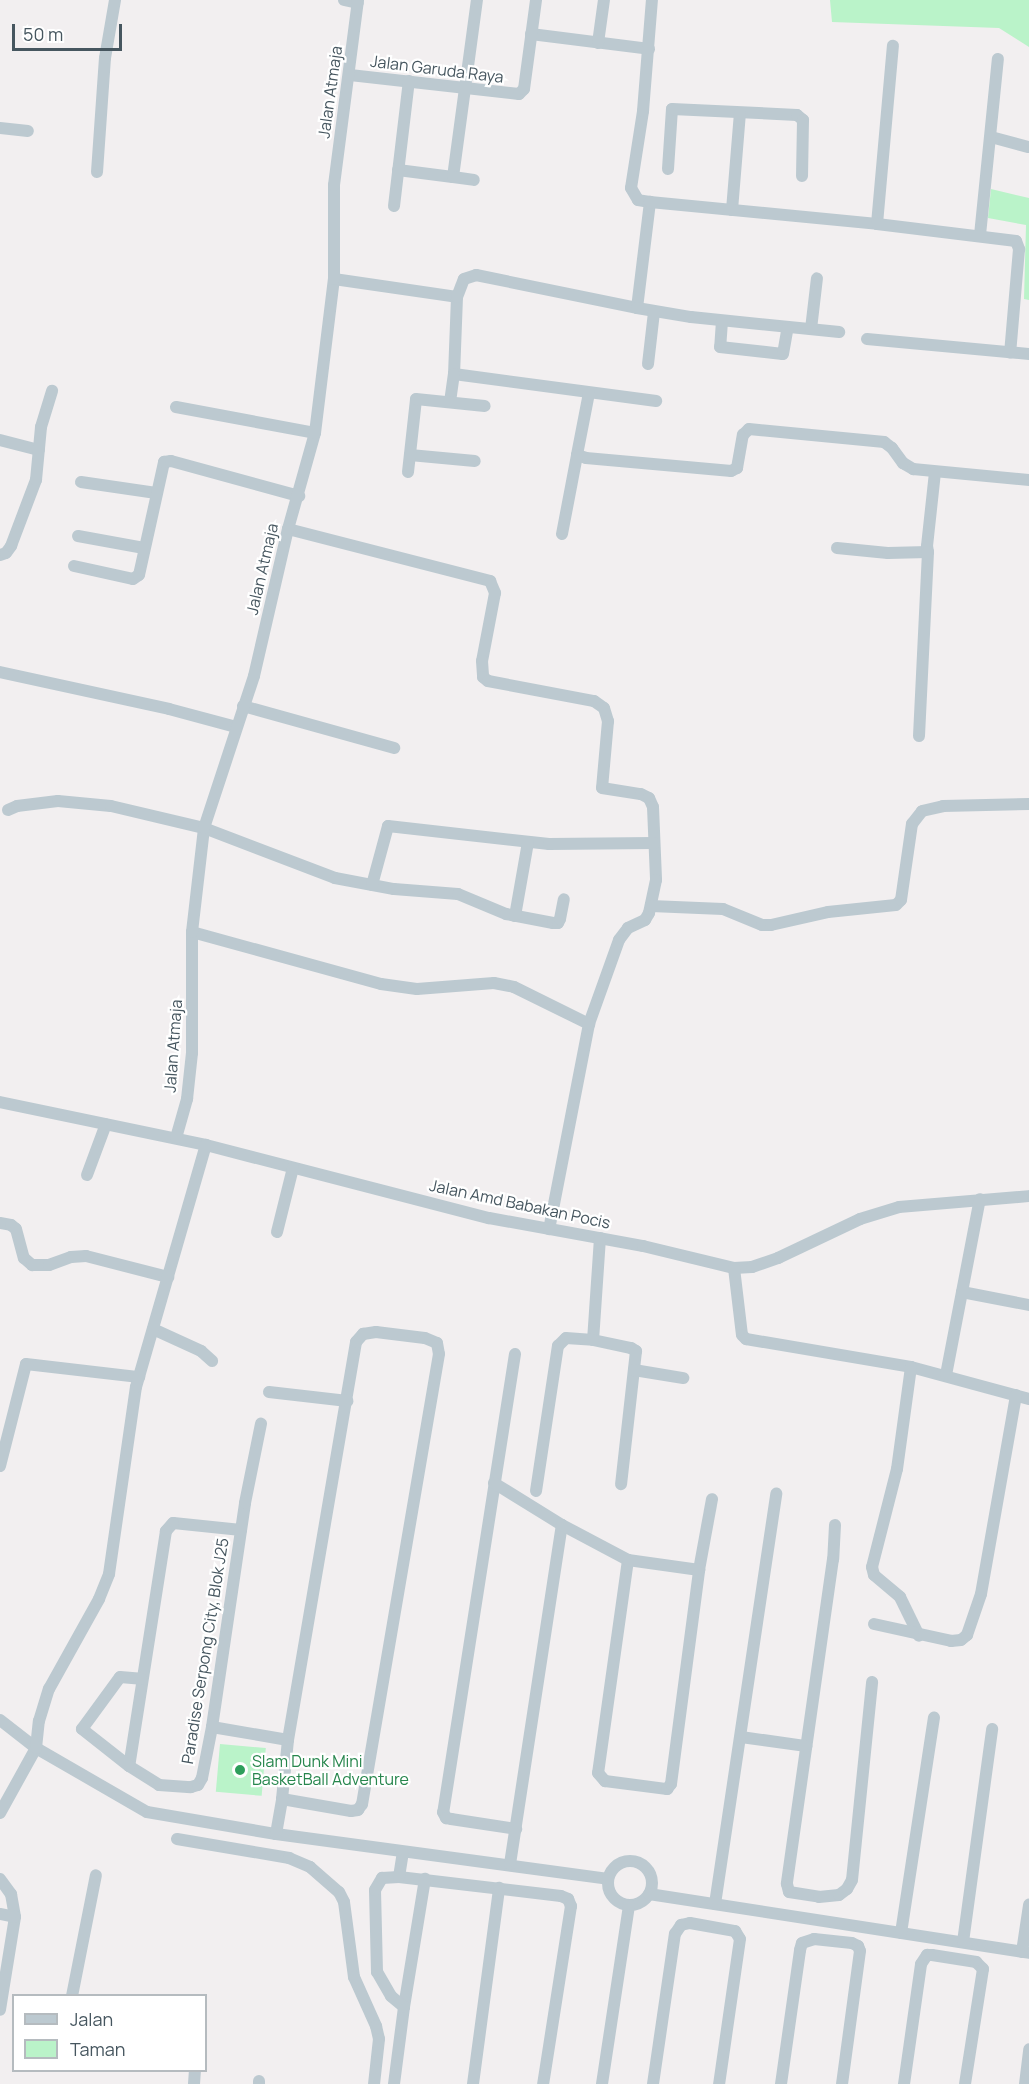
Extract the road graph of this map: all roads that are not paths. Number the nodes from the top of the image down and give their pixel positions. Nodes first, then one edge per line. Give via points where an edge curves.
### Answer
1 (115, 0) edge
2 (344, 0) edge
3 (477, 0) edge
4 (536, 0) edge
5 (604, 0) edge
6 (652, 0) edge
7 (358, 1) edge
8 (531, 34) junction
9 (598, 43) junction
10 (893, 46) dead end
11 (649, 49) junction
12 (998, 59) dead end
13 (350, 75) junction
14 (410, 81) junction
15 (465, 88) junction
16 (740, 113) junction
17 (0, 128) edge
18 (28, 131) dead end
19 (991, 137) junction
20 (1029, 147) edge
21 (668, 169) dead end
22 (398, 170) junction
23 (97, 172) dead end
24 (802, 176) dead end
25 (453, 177) junction
26 (474, 180) dead end
27 (650, 202) junction
28 (394, 206) dead end
29 (732, 210) junction
30 (877, 224) junction
31 (980, 235) junction
32 (817, 278) dead end
33 (334, 279) junction
34 (457, 297) junction
35 (637, 308) junction
36 (654, 312) junction
37 (722, 321) junction
38 (788, 327) junction
39 (811, 329) junction
40 (839, 332) dead end
41 (867, 339) dead end
42 (1010, 353) junction
43 (1029, 354) edge
44 (648, 364) dead end
45 (454, 374) junction
46 (52, 391) dead end
47 (589, 393) junction
48 (656, 401) dead end
49 (450, 402) junction
50 (485, 406) dead end
51 (176, 407) dead end
52 (315, 433) junction
53 (0, 440) edge
54 (39, 450) junction
55 (410, 455) junction
56 (577, 455) junction
57 (475, 461) dead end
58 (408, 472) dead end
59 (935, 472) junction
60 (1029, 480) edge
61 (81, 482) dead end
62 (156, 493) junction
63 (298, 496) junction
64 (288, 529) junction
65 (562, 534) dead end
66 (78, 536) dead end
67 (144, 548) junction
68 (837, 548) dead end
69 (928, 552) junction
70 (0, 555) edge
71 (75, 566) dead end
72 (0, 672) edge
73 (243, 706) junction
74 (236, 728) junction
75 (919, 736) dead end
76 (394, 748) dead end
77 (1029, 804) edge
78 (8, 810) dead end
79 (204, 828) junction
80 (528, 842) junction
81 (654, 843) junction
82 (372, 885) junction
83 (564, 899) dead end
84 (651, 906) junction
85 (515, 916) junction
86 (192, 932) junction
87 (589, 1024) junction
88 (0, 1102) edge
89 (106, 1124) junction
90 (176, 1138) junction
91 (206, 1145) junction
92 (293, 1168) junction
93 (87, 1175) dead end
94 (1029, 1196) edge
95 (980, 1199) junction
96 (0, 1223) edge
97 (549, 1229) junction
98 (278, 1232) dead end
99 (600, 1238) junction
100 (734, 1268) junction
101 (168, 1277) junction
102 (962, 1292) junction
103 (1029, 1305) edge
104 (153, 1329) junction
105 (593, 1340) junction
106 (515, 1354) dead end
107 (212, 1361) dead end
108 (911, 1367) junction
109 (634, 1371) junction
110 (946, 1375) junction
111 (139, 1377) junction
112 (683, 1378) dead end
113 (269, 1392) dead end
114 (1016, 1395) junction
115 (1029, 1399) edge
116 (347, 1401) junction
117 (5, 1423) edge
118 (261, 1424) dead end
119 (0, 1466) edge
120 (494, 1483) junction
121 (621, 1484) dead end
122 (536, 1491) dead end
123 (776, 1494) dead end
124 (712, 1499) dead end
125 (562, 1525) junction
126 (836, 1525) dead end
127 (241, 1530) junction
128 (628, 1560) junction
129 (699, 1570) junction
130 (874, 1623) dead end
131 (919, 1636) junction
132 (141, 1679) junction
133 (872, 1682) dead end
134 (934, 1718) dead end
135 (0, 1720) edge
136 (212, 1727) junction
137 (992, 1729) dead end
138 (741, 1737) junction
139 (288, 1740) junction
140 (806, 1746) junction
141 (36, 1748) junction
142 (129, 1766) junction
143 (282, 1799) junction
144 (0, 1813) edge
145 (516, 1829) junction
146 (276, 1834) junction
147 (177, 1839) dead end
148 (403, 1852) junction
149 (510, 1864) junction
150 (96, 1875) dead end
151 (399, 1877) junction
152 (0, 1879) edge
153 (425, 1879) junction
154 (608, 1879) junction
155 (499, 1888) junction
156 (649, 1894) junction
157 (715, 1904) junction
158 (629, 1905) junction
159 (1029, 1905) edge
160 (0, 1914) edge
161 (15, 1917) junction
162 (901, 1933) junction
163 (963, 1942) junction
164 (1026, 1952) edge
165 (72, 1994) edge
166 (5, 2003) edge
167 (404, 2007) junction
168 (1029, 2049) edge
169 (374, 2084) edge
170 (394, 2084) edge
171 (473, 2084) edge
172 (543, 2084) edge
173 (602, 2084) edge
174 (653, 2084) edge
175 (719, 2084) edge
176 (782, 2084) edge
177 (842, 2084) edge
178 (904, 2084) edge
179 (965, 2084) edge
180 (1025, 2084) edge

1 - 23 street via 105,58
2 - 7 street
3 - 15 street
4 - 8 street
5 - 9 street
6 - 11 street
7 - 13 street, Jalan Atmaja
8 - 9 street
8 - 15 street, Jalan Garuda Raya via 524,89 519,94
9 - 11 street
10 - 30 street
11 - 27 street via 632,188 638,200
12 - 19 street
13 - 14 street, Jalan Garuda Raya
13 - 33 street, Jalan Atmaja via 334,185
14 - 15 street, Jalan Garuda Raya
14 - 22 street
15 - 25 street
16 - 21 street via 672,110
16 - 24 street via 801,116
16 - 29 street
17 - 18 street
19 - 20 street
19 - 31 street
22 - 25 street
22 - 28 street
25 - 26 street
27 - 29 street
27 - 35 street
29 - 30 street
30 - 31 street
31 - 42 street via 1012,239 1018,244
32 - 39 street
33 - 34 street
33 - 52 street, Jalan Atmaja
34 - 35 street via 464,279 476,275
34 - 45 street
35 - 36 street
36 - 37 street
36 - 44 street
37 - 38 street
37 - 38 street via 720,346 783,354
38 - 39 street
39 - 40 street
41 - 42 street
42 - 43 street
45 - 47 street
45 - 49 street
46 - 54 street
47 - 48 street
47 - 56 street
49 - 50 street
49 - 55 street via 416,399
51 - 52 street
52 - 63 street, Jalan Atmaja
53 - 54 street
54 - 70 street via 36,480 11,546
55 - 57 street
55 - 58 street
56 - 59 street via 731,471 737,468 743,435 749,429 884,442 907,466
56 - 65 street
59 - 60 street
59 - 69 street
61 - 62 street
62 - 63 street via 160,469 164,462 171,461
62 - 67 street
63 - 64 street, Jalan Atmaja
64 - 73 street, Jalan Atmaja via 254,676
64 - 81 street via 490,582 495,593 483,677 594,701 604,708 608,721 602,788 649,798
66 - 67 street
67 - 71 street via 136,578
68 - 69 street
69 - 75 street
72 - 74 street via 169,709
73 - 74 street, Jalan Atmaja
73 - 76 street
74 - 79 street, Jalan Atmaja
77 - 84 street via 943,806 922,811 912,824 901,900 896,905 828,912 771,925 723,909
78 - 79 street via 58,801 111,806
79 - 82 street via 335,878
79 - 86 street, Jalan Atmaja
80 - 81 street
80 - 82 street via 388,826
80 - 85 street
81 - 84 street via 656,880
82 - 85 street via 458,894
83 - 85 street via 558,922
84 - 87 street via 645,920 628,928 619,940
86 - 87 street via 381,984 417,989 494,983 514,987
86 - 90 street, Jalan Atmaja via 192,1053 187,1099
87 - 97 street
88 - 89 street, Jalan Amd Babakan Pocis
89 - 90 street, Jalan Amd Babakan Pocis
89 - 93 street
90 - 91 street, Jalan Amd Babakan Pocis
91 - 92 street, Jalan Amd Babakan Pocis
91 - 101 street
92 - 97 street, Jalan Amd Babakan Pocis via 489,1218
92 - 98 street
94 - 95 street, Jalan Amd Babakan Pocis
95 - 100 street, Jalan Amd Babakan Pocis via 899,1207 860,1219 778,1258 752,1267
95 - 102 street
96 - 101 street via 16,1229 24,1258 32,1265 86,1257
97 - 99 street, Jalan Amd Babakan Pocis
99 - 100 street, Jalan Amd Babakan Pocis
99 - 105 street
100 - 108 street via 741,1335 746,1339
101 - 104 street
102 - 103 street
102 - 110 street
104 - 107 street via 201,1351
104 - 111 street
105 - 109 street via 634,1349
105 - 122 street via 566,1338 558,1346
106 - 120 street
108 - 110 street
108 - 131 street via 897,1469 872,1567 874,1575 900,1597
109 - 112 street
109 - 121 street
110 - 114 street
111 - 117 street via 26,1364
111 - 141 street via 109,1574 46,1697
113 - 116 street
114 - 115 street
114 - 131 street via 972,1627 956,1641
116 - 139 street
116 - 143 street via 356,1342 363,1334 425,1338 437,1343 439,1354 362,1804 351,1811
117 - 119 street
118 - 127 street, Paradise Serpong City, Blok J25
120 - 125 street
120 - 145 street via 443,1812 447,1818
123 - 138 street
124 - 129 street
125 - 128 street
125 - 145 street
126 - 140 street
127 - 132 street via 173,1523 166,1531
127 - 136 street, Paradise Serpong City, Blok J25
128 - 129 street
128 - 129 street via 598,1773 605,1781 669,1787
130 - 131 street
132 - 142 street
132 - 142 street via 120,1677 82,1729
133 - 140 street via 852,1880 839,1896 794,1894 787,1889
134 - 162 street
135 - 141 street
136 - 139 street
136 - 142 street, Paradise Serpong City, Blok J25 via 198,1785 159,1785
137 - 163 street
138 - 140 street
138 - 157 street
139 - 143 street
141 - 144 street
141 - 146 street via 147,1812
143 - 146 street
145 - 149 street
146 - 148 street
147 - 169 street via 289,1858 310,1867 339,1892 344,1902 354,1977 379,2039
148 - 149 street
148 - 151 street
149 - 154 street
150 - 165 street
151 - 153 street
151 - 167 street via 382,1878 375,1890 376,1960 384,1986
152 - 161 street via 11,1894
153 - 155 street
153 - 167 street
154 - 156 street via 620,1862 634,1861 650,1873
154 - 158 street via 613,1898
155 - 171 street
155 - 172 street via 561,1896 571,1906
156 - 157 street
156 - 158 street via 641,1902
157 - 162 street
158 - 173 street
159 - 164 street
160 - 161 street
161 - 166 street
162 - 163 street
163 - 164 street
167 - 170 street
168 - 180 street
174 - 175 street via 675,1934 681,1925 690,1923 735,1931 740,1939
176 - 177 street via 800,1950 802,1944 814,1939 852,1943 861,1951
178 - 179 street via 921,1964 927,1955 932,1955 976,1962 983,1969

